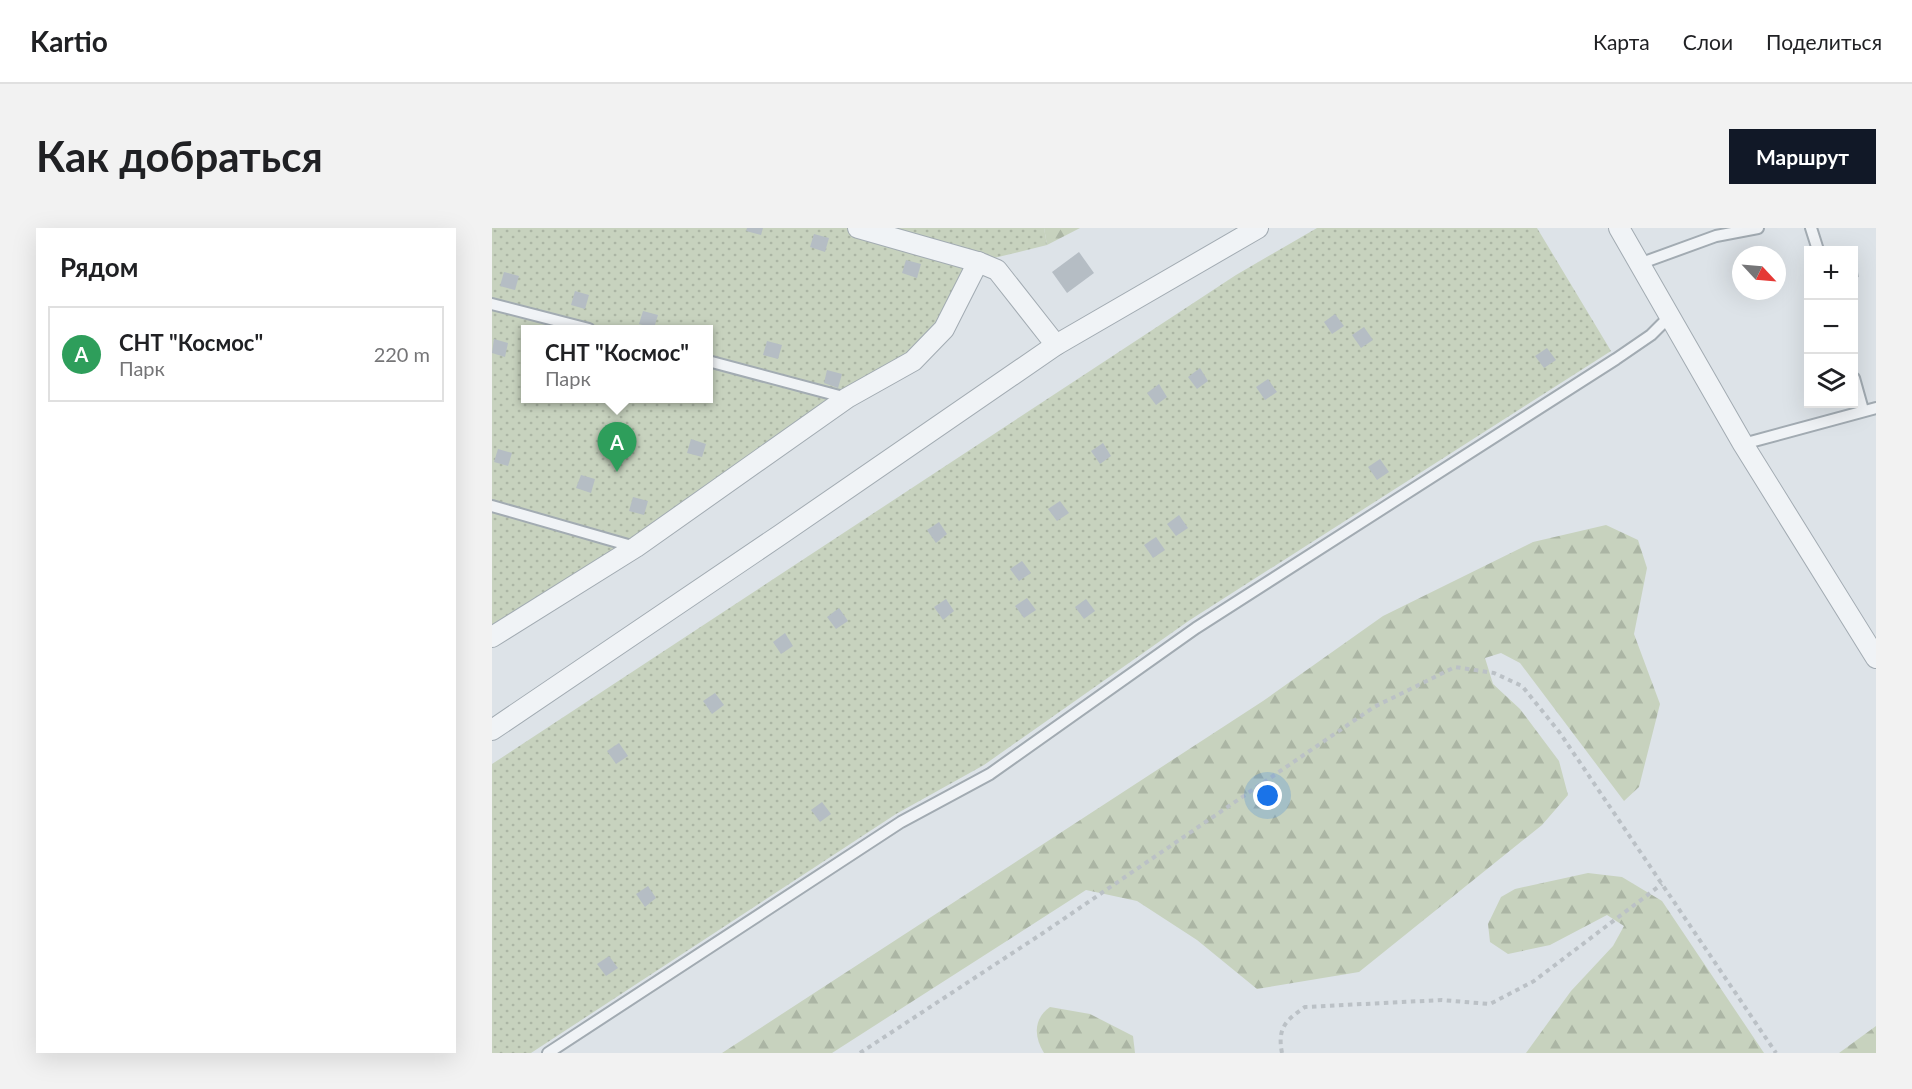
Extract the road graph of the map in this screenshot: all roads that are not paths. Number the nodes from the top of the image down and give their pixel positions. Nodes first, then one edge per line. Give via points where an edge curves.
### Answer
1 (858, 228) edge
2 (1258, 228) edge
3 (1619, 228) edge
4 (1758, 228) edge
5 (1811, 228) edge
6 (1817, 246) edge
7 (978, 262) junction
8 (1639, 264) junction
9 (492, 304) edge
10 (1669, 317) junction
11 (570, 325) edge
12 (1056, 345) junction
13 (713, 362) edge
14 (1858, 392) edge
15 (847, 398) junction
16 (1876, 408) edge
17 (1863, 410) junction
18 (1743, 444) junction
19 (492, 506) edge
20 (636, 547) junction
21 (492, 637) edge
22 (1876, 658) edge
23 (492, 730) edge
24 (548, 1053) edge

1 - 7 street
2 - 12 street
3 - 8 street
4 - 8 lane via 1716,236
5 - 6 lane
7 - 12 street via 997,270
7 - 15 street via 944,329 913,361
8 - 10 street
9 - 11 lane
10 - 18 street
10 - 24 lane via 1616,359 1196,628 990,774 901,822
12 - 23 street
13 - 15 lane
14 - 17 lane
15 - 20 street
16 - 17 lane
17 - 18 lane
18 - 22 street
19 - 20 lane
20 - 21 street

